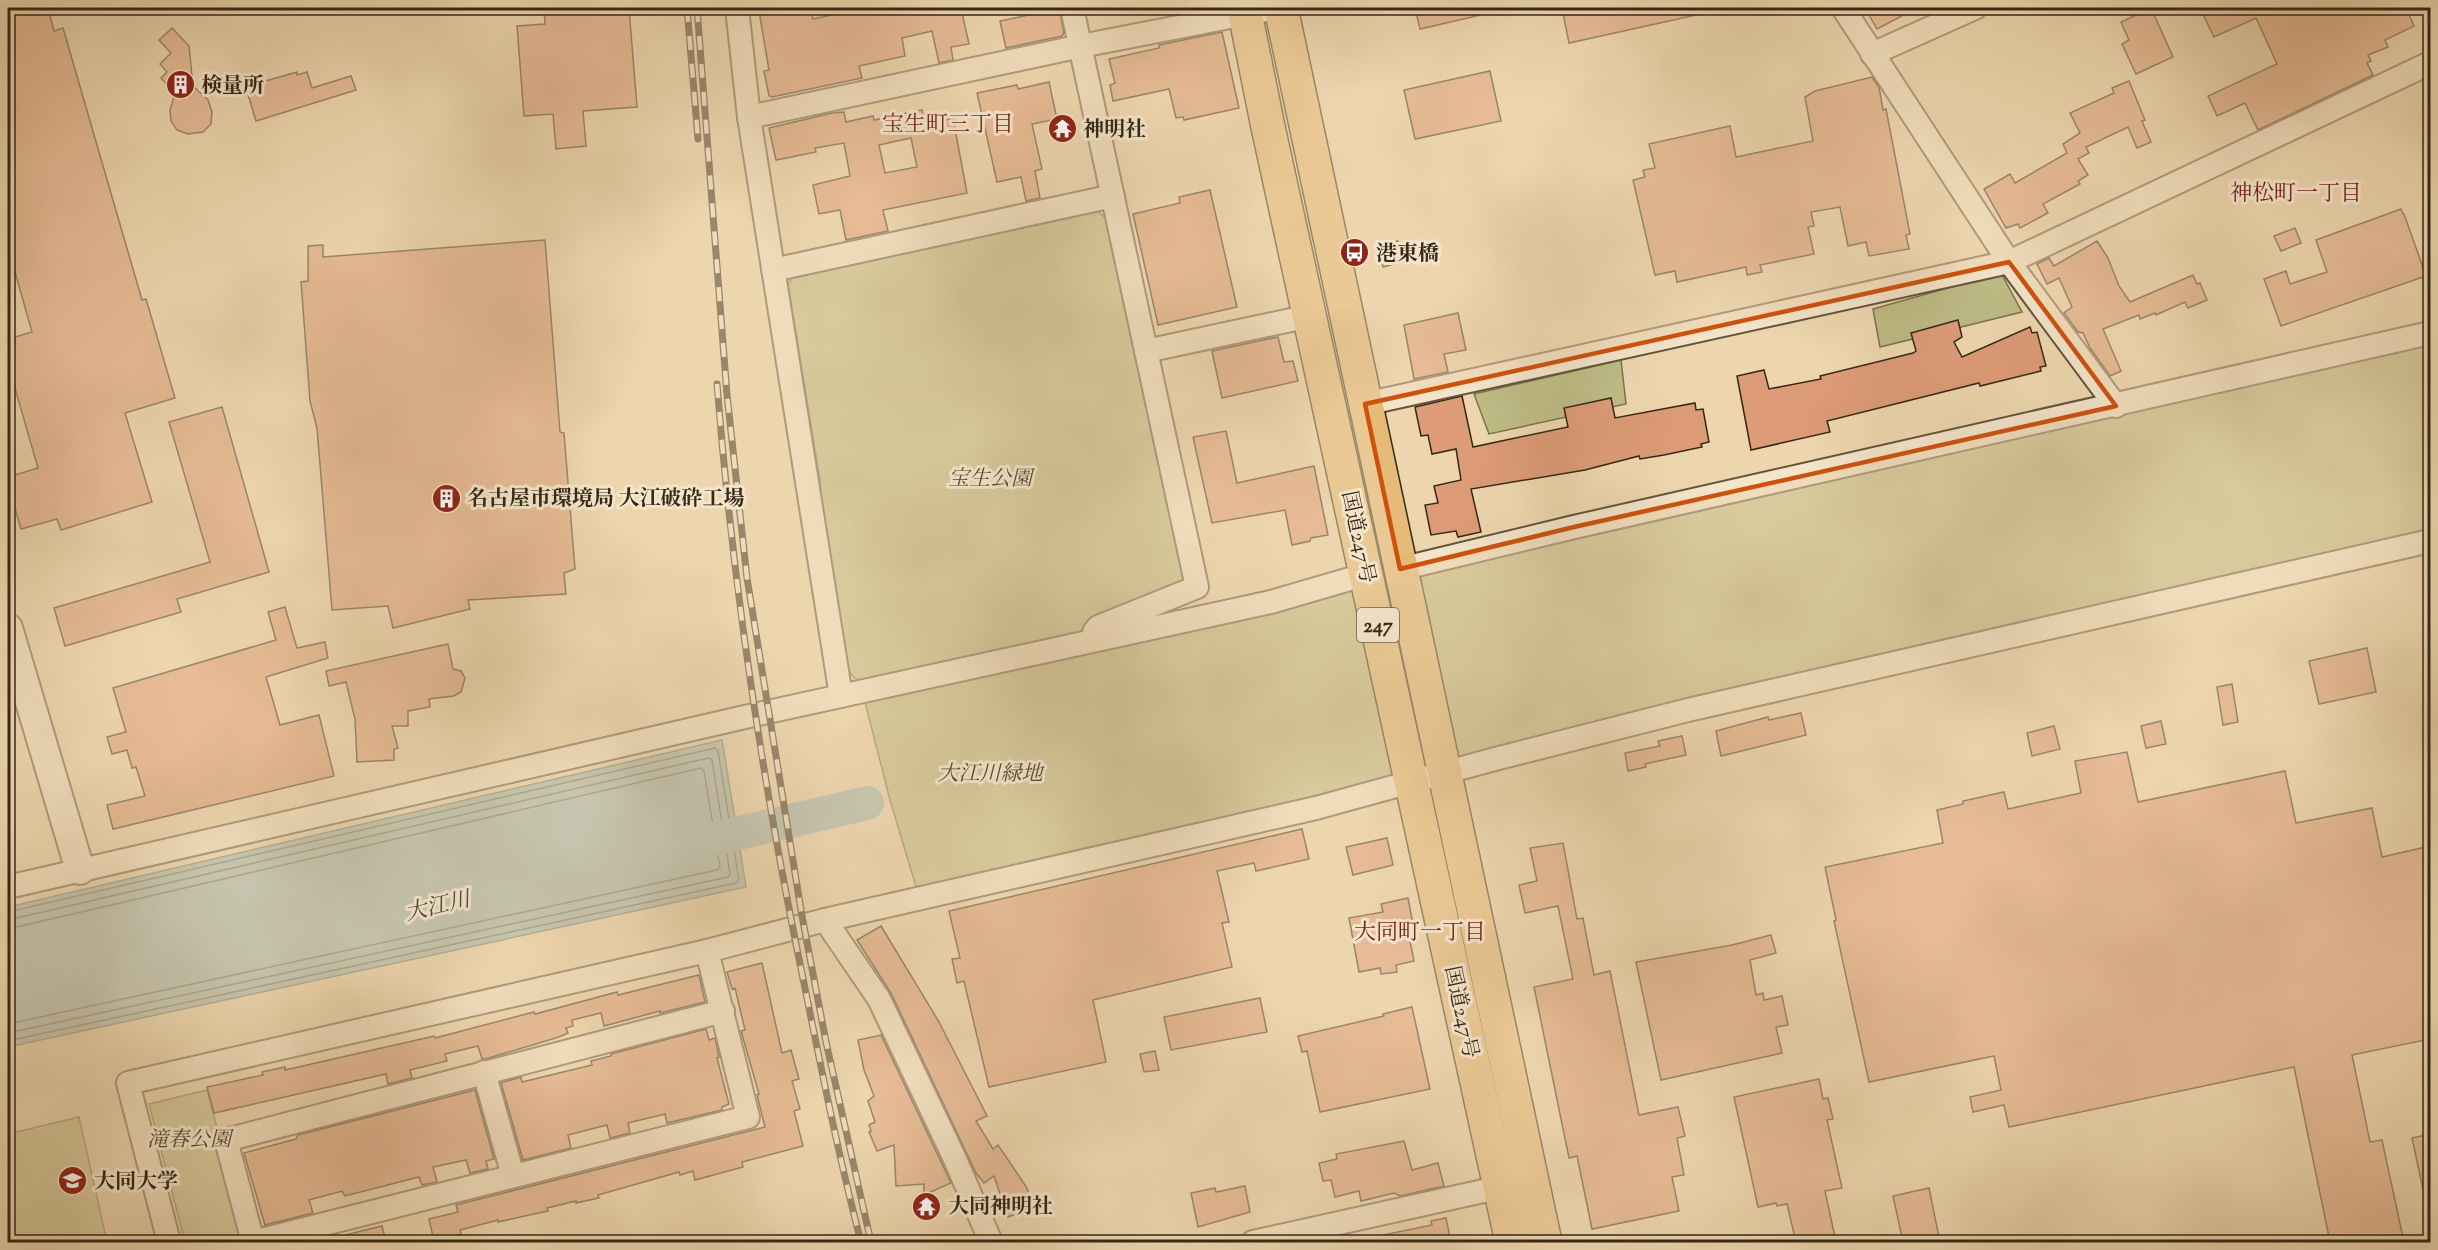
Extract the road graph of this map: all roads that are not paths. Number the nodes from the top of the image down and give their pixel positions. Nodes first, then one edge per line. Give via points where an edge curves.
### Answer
1 (737, 8) edge
2 (1072, 8) edge
3 (1843, 8) edge
4 (1975, 8) edge
5 (1262, 9) edge
6 (1081, 45) junction
7 (1872, 54) junction
8 (2430, 63) edge
9 (749, 117) junction
10 (1113, 196) junction
11 (2009, 262) junction
12 (773, 270) junction
13 (1310, 316) junction
14 (2430, 333) edge
15 (1146, 351) junction
16 (1365, 404) junction
17 (2116, 406) junction
18 (2430, 541) edge
19 (1400, 570) junction
20 (1367, 574) junction
21 (8, 628) edge
22 (1085, 641) junction
23 (842, 696) junction
24 (1444, 773) junction
25 (1412, 782) junction
26 (80, 870) junction
27 (8, 887) edge
28 (825, 920) junction
29 (707, 951) junction
30 (723, 1011) junction
31 (484, 1072) junction
32 (513, 1176) junction
33 (1532, 1179) junction
34 (1500, 1188) junction
35 (1332, 1234) edge
36 (170, 1242) edge
37 (253, 1242) edge
38 (991, 1242) edge
39 (1252, 1242) edge
40 (1512, 1242) edge
41 (1545, 1242) edge

1 - 9 street
2 - 6 street
3 - 7 street
4 - 7 street
5 - 6 street
5 - 13 highway, 国道247号 / 247
5 - 16 highway, 国道247号 / 247
6 - 9 street
6 - 10 street
7 - 11 street
8 - 11 street
9 - 12 street
10 - 12 street
10 - 15 street
11 - 16 street
11 - 17 street
12 - 23 street
13 - 15 street
13 - 20 highway, 国道247号 / 247
14 - 17 street
15 - 22 street via 1197,587 1098,627
16 - 19 highway, 国道247号 / 247
17 - 19 street
18 - 24 street via 1688,711
19 - 24 highway, 国道247号 / 247
20 - 22 street via 1271,602
20 - 25 highway, 国道247号 / 247
21 - 26 street
22 - 23 street
23 - 26 street
24 - 25 street
24 - 33 highway, 国道247号 / 247
25 - 28 street via 1316,808
25 - 34 highway, 国道247号 / 247
26 - 27 street
28 - 29 street
28 - 38 street via 879,999
29 - 30 street
29 - 36 street via 128,1083
30 - 31 street
30 - 32 street via 748,1117
31 - 32 street
31 - 37 street via 226,1140
32 - 37 street
33 - 34 street
33 - 41 highway, 国道247号 / 247
34 - 35 street
34 - 40 highway, 国道247号 / 247
35 - 39 street

